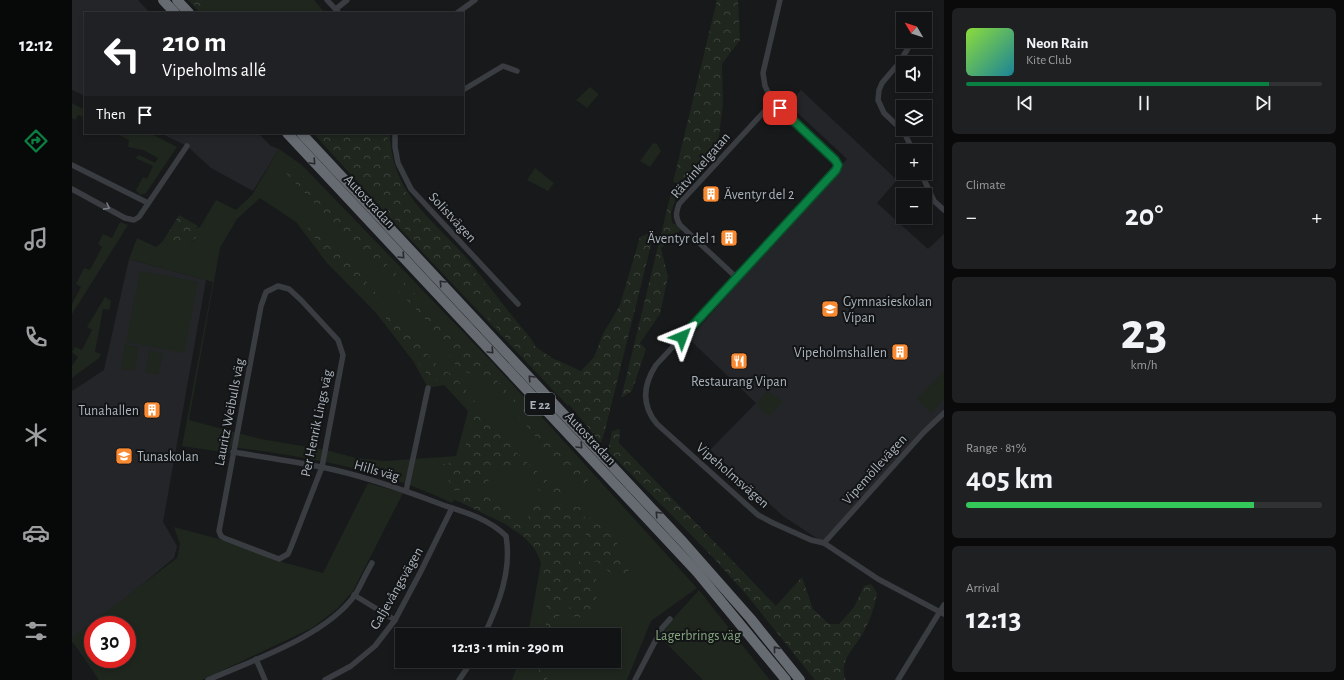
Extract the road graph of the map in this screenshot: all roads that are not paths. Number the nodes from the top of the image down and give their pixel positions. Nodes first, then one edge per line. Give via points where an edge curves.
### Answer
1 (162, 0) edge
2 (177, 0) edge
3 (327, 0) edge
4 (347, 0) edge
5 (475, 0) edge
6 (780, 0) edge
7 (337, 11) edge
8 (174, 12) edge
9 (188, 12) edge
10 (458, 12) edge
11 (908, 48) edge
12 (517, 71) dead end
13 (464, 89) edge
14 (773, 102) junction
15 (288, 134) edge
16 (302, 134) edge
17 (395, 134) edge
18 (911, 144) edge
19 (187, 146) dead end
20 (72, 165) edge
21 (924, 180) edge
22 (72, 189) edge
23 (148, 203) junction
24 (944, 210) edge
25 (737, 278) junction
26 (269, 289) joint
27 (518, 304) dead end
28 (428, 388) dead end
29 (944, 413) edge
30 (233, 452) junction
31 (322, 467) junction
32 (406, 491) junction
33 (452, 508) junction
34 (224, 538) joint
35 (824, 543) junction
36 (372, 563) dead end
37 (354, 596) junction
38 (944, 605) edge
39 (942, 613) edge
40 (670, 619) dead end
41 (394, 620) junction
42 (487, 628) edge
43 (256, 659) junction
44 (467, 668) edge
45 (208, 680) edge
46 (265, 680) edge
47 (324, 680) edge
48 (459, 680) edge
49 (635, 680) edge
50 (786, 680) edge
51 (800, 680) edge
52 (898, 680) edge

1 - 8 highway
2 - 9 highway
3 - 7 street
4 - 7 street
5 - 10 street
6 - 14 street via 763,73 765,86
11 - 18 street via 882,83 878,100 884,113 904,132
12 - 13 street via 503,66
14 - 25 street, Rätvinkelgatan via 679,204 676,211 680,225
14 - 25 street, Vipeholmsvägen via 838,165 824,184
15 -> 50 highway, Autostradan / E 22 via 697,572
51 -> 16 highway, Autostradan / E 22 via 751,619 684,543
17 - 27 street, Solistvägen via 398,163 411,189
19 - 23 street
20 - 23 street
21 - 24 street via 934,201
22 -> 23 street via 125,218 134,220
25 - 35 street, Vipeholmsvägen via 660,360 648,380 645,396 649,412 657,424 758,515
26 - 30 street, Lauritz Weibulls väg via 258,321
26 - 31 street, Per Henrik Lings väg via 278,286 290,289 342,347 343,355
28 - 32 street
29 - 35 street, Vipemöllevägen
30 - 31 street, Hills väg
30 - 34 street, Lauritz Weibulls väg via 219,527 219,534
31 - 32 street, Hills väg
31 - 34 street, Per Henrik Lings väg via 291,547 284,558 279,559
32 - 33 street, Hills väg
33 - 41 street, Galjevångsvägen
33 - 42 street, Hills väg via 498,528 506,536 508,560 502,593
35 - 39 street, Vipeholmsvägen via 878,579
36 - 37 street
37 - 41 street
37 - 43 street via 316,630
38 - 39 street
39 - 52 street
40 - 49 street via 662,628
41 - 47 street, Galjevångsvägen via 375,646 351,666
43 - 45 street
43 - 46 street
44 - 48 street

